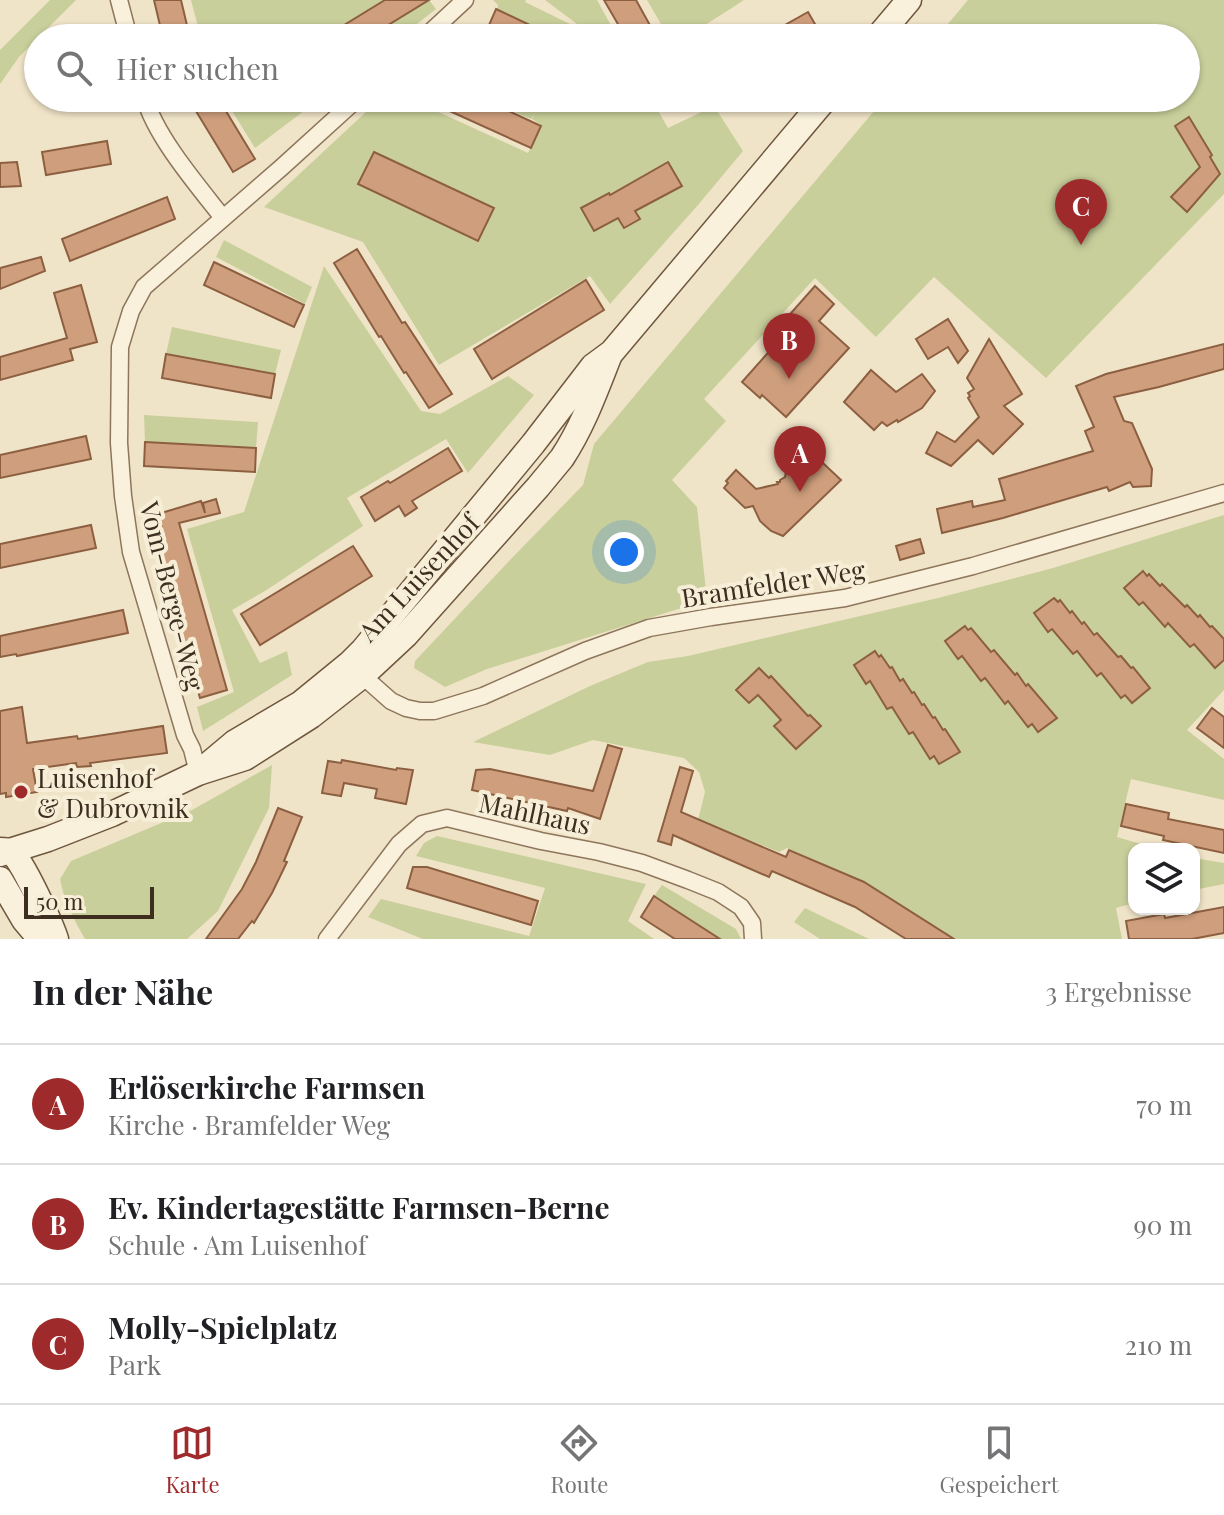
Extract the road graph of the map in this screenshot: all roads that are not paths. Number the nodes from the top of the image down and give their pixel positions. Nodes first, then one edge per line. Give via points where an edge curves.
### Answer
1 (119, 0) edge
2 (465, 0) edge
3 (909, 0) edge
4 (125, 24) edge
5 (439, 24) edge
6 (889, 24) edge
7 (149, 112) edge
8 (342, 112) edge
9 (814, 112) edge
10 (223, 218) junction
11 (1224, 493) edge
12 (356, 669) junction
13 (198, 773) junction
14 (7, 855) edge
15 (1, 880) edge
16 (40, 939) edge
17 (56, 939) edge
18 (327, 939) edge
19 (753, 939) edge

1 - 4 street
2 - 5 street
3 - 6 main road
7 - 10 street
8 - 10 street, Vom-Berge-Weg
9 - 12 main road, Am Luisenhof via 612,352 562,458 406,635
10 - 13 street, Vom-Berge-Weg via 144,287 120,347 120,466 131,552
11 - 12 street, Bramfelder Weg via 845,598 649,628 434,711 391,701
12 - 13 main road, Am Luisenhof via 311,716 245,758
13 - 14 main road, Am Luisenhof
14 - 15 main road
14 - 17 main road
15 - 16 main road
18 - 19 street, Mahlhaus via 399,844 422,824 447,818 628,859 688,880 741,907 752,923

